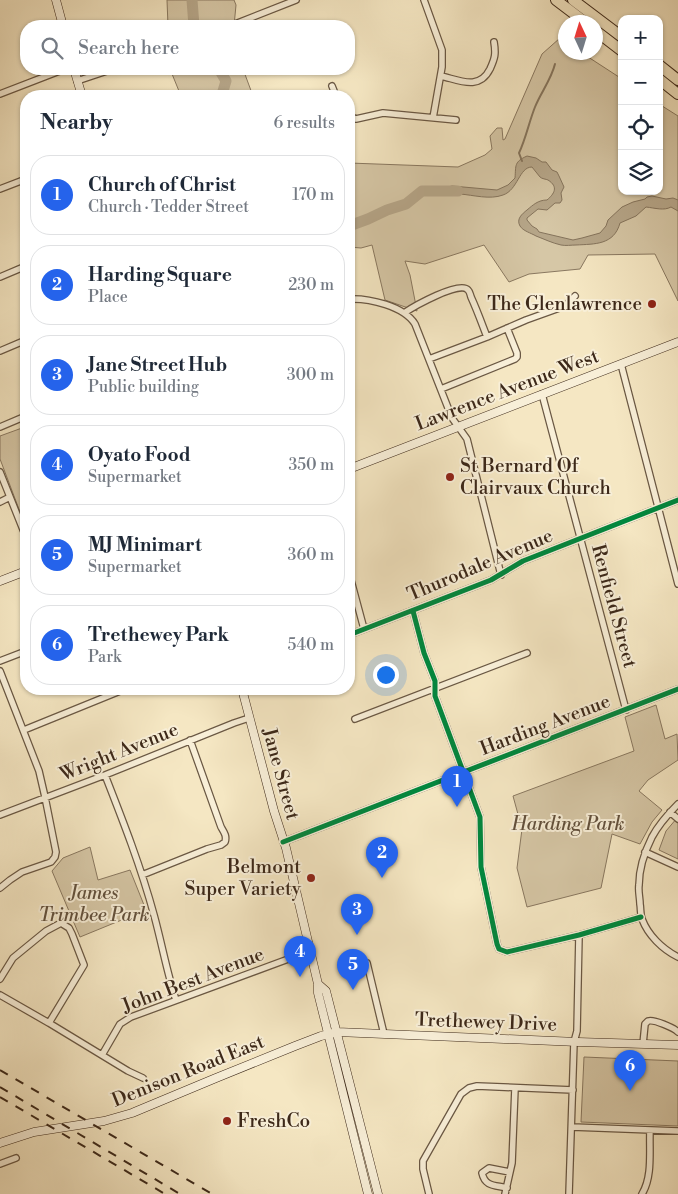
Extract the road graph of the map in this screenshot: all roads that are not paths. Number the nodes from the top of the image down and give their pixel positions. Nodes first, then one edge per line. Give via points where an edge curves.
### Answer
1 (56, 0) edge
2 (296, 0) edge
3 (424, 0) edge
4 (556, 0) edge
5 (573, 0) edge
6 (576, 15) edge
7 (61, 20) edge
8 (245, 20) edge
9 (618, 34) edge
10 (603, 36) edge
11 (494, 42) dead end
12 (618, 48) edge
13 (663, 69) edge
14 (49, 75) edge
15 (76, 75) edge
16 (95, 75) edge
17 (440, 76) junction
18 (678, 80) edge
19 (77, 81) junction
20 (663, 82) edge
21 (332, 86) dead end
22 (80, 90) edge
23 (334, 90) edge
24 (0, 94) edge
25 (678, 94) edge
26 (433, 118) junction
27 (355, 119) edge
28 (456, 120) dead end
29 (20, 181) edge
30 (0, 189) edge
31 (20, 269) edge
32 (0, 277) edge
33 (575, 296) dead end
34 (355, 298) edge
35 (404, 313) junction
36 (507, 328) junction
37 (487, 337) junction
38 (678, 342) edge
39 (20, 343) edge
40 (0, 351) edge
41 (429, 359) junction
42 (621, 364) junction
43 (441, 389) junction
44 (542, 394) junction
45 (20, 419) edge
46 (458, 426) junction
47 (0, 427) edge
48 (355, 467) edge
49 (0, 472) edge
50 (10, 497) junction
51 (678, 500) edge
52 (0, 502) edge
53 (658, 508) junction
54 (20, 522) edge
55 (581, 538) junction
56 (20, 573) edge
57 (501, 574) junction
58 (0, 581) edge
59 (678, 584) edge
60 (355, 595) edge
61 (413, 611) junction
62 (364, 629) junction
63 (355, 633) edge
64 (20, 653) edge
65 (527, 653) dead end
66 (0, 661) edge
67 (0, 671) edge
68 (435, 688) junction
69 (678, 689) edge
70 (110, 695) edge
71 (243, 695) edge
72 (626, 710) junction
73 (249, 718) junction
74 (354, 719) dead end
75 (24, 730) junction
76 (190, 740) junction
77 (463, 772) junction
78 (105, 775) junction
79 (46, 797) junction
80 (678, 804) edge
81 (670, 812) junction
82 (0, 815) edge
83 (678, 819) edge
84 (284, 842) junction
85 (646, 852) junction
86 (678, 867) edge
87 (142, 875) junction
88 (0, 888) edge
89 (641, 917) junction
90 (579, 934) junction
91 (310, 951) junction
92 (678, 957) edge
93 (367, 963) dead end
94 (0, 979) edge
95 (318, 984) junction
96 (0, 996) edge
97 (176, 1000) junction
98 (49, 1023) junction
99 (337, 1032) junction
100 (678, 1032) edge
101 (328, 1034) junction
102 (384, 1034) junction
103 (574, 1042) junction
104 (643, 1044) junction
105 (678, 1045) edge
106 (102, 1055) junction
107 (143, 1078) dead end
108 (515, 1088) junction
109 (573, 1090) junction
110 (572, 1127) junction
111 (650, 1130) junction
112 (678, 1130) edge
113 (0, 1143) edge
114 (16, 1158) dead end
115 (0, 1164) edge
116 (510, 1172) junction
117 (506, 1191) edge
118 (368, 1194) edge
119 (378, 1194) edge
120 (429, 1194) edge
121 (569, 1194) edge
122 (642, 1194) edge

1 - 7 main road
2 - 8 street
3 - 17 street via 442,50
4 - 6 highway
5 - 9 highway
10 - 12 highway
11 - 17 street via 496,55 483,79 472,82
13 - 18 highway
14 - 24 street
15 - 19 main road
16 - 19 street
17 - 26 street
19 - 22 main road
20 - 25 highway
21 - 23 street
26 - 27 street via 383,113
26 - 28 street
29 - 30 street
31 - 32 street
33 - 36 street via 565,306
34 - 35 street
35 - 37 street via 442,293 465,287
35 - 41 street via 416,324
36 - 37 street
36 - 43 street via 517,354 515,359
37 - 41 street
38 - 42 main road, Lawrence Avenue West
39 - 40 street
41 - 43 street
42 - 44 main road, Lawrence Avenue West
42 - 53 street
43 - 46 street
44 - 46 main road, Lawrence Avenue West
44 - 55 street, Renfield Street
45 - 47 street
46 - 48 main road, Lawrence Avenue West
46 - 57 street via 466,439
49 - 50 street
50 - 52 street
50 - 54 street
51 - 53 street, Thurodale Avenue
53 - 55 street, Thurodale Avenue
53 - 59 street
55 - 57 street, Thurodale Avenue via 523,561
55 - 72 street, Renfield Street
56 - 58 main road
57 - 61 street, Thurodale Avenue
60 - 62 street
61 - 62 street, Thurodale Avenue
61 - 68 street
62 - 63 street, Thurodale Avenue
64 - 66 street
65 - 68 street
67 - 75 street
68 - 74 street
68 - 77 street
69 - 72 street, Harding Avenue
70 - 75 street
71 - 73 main road, Jane Street
72 - 77 street, Harding Avenue
73 - 76 street, Wright Avenue
73 - 84 main road, Jane Street
75 - 79 street
76 - 78 street, Wright Avenue
76 - 87 street via 226,842
77 - 84 street, Harding Avenue
77 - 90 street via 480,817 481,867 499,949 507,952
78 - 79 street, Wright Avenue
78 - 87 street
79 - 82 street, Wright Avenue
79 - 88 street via 55,857 51,862 22,872
80 - 81 street
81 - 83 street
81 - 85 street via 651,838
84 - 91 main road, Jane Street
85 - 86 street
85 - 89 street via 638,886
87 - 97 street
89 - 90 street
89 - 92 street via 663,948
90 - 103 street
91 - 95 main road, Jane Street
91 - 97 street, John Best Avenue
93 - 102 street
94 - 98 street via 13,958 46,930 61,924 69,928 84,965
95 - 99 main road, Jane Street via 326,991
95 - 101 main road, Jane Street
96 - 98 street
97 - 106 street, John Best Avenue via 120,1024
98 - 106 street
99 - 101 main road, Trethewey Drive
99 - 102 main road, Trethewey Drive
99 - 119 main road, Jane Street
100 - 104 street via 650,1021 645,1024
101 - 113 main road, Denison Road East via 132,1113 104,1121 34,1132
101 - 118 main road, Jane Street
102 - 103 main road, Trethewey Drive
103 - 104 main road, Trethewey Drive
103 - 109 street
104 - 105 main road, Trethewey Drive
106 - 107 street
108 - 109 street
108 - 116 street
108 - 120 street via 477,1086 461,1094 423,1161
109 - 110 street
110 - 111 street
110 - 121 street
111 - 112 street
111 - 122 street via 648,1181
114 - 115 street
116 - 117 street
116 - 117 street via 489,1168 482,1173 488,1184

